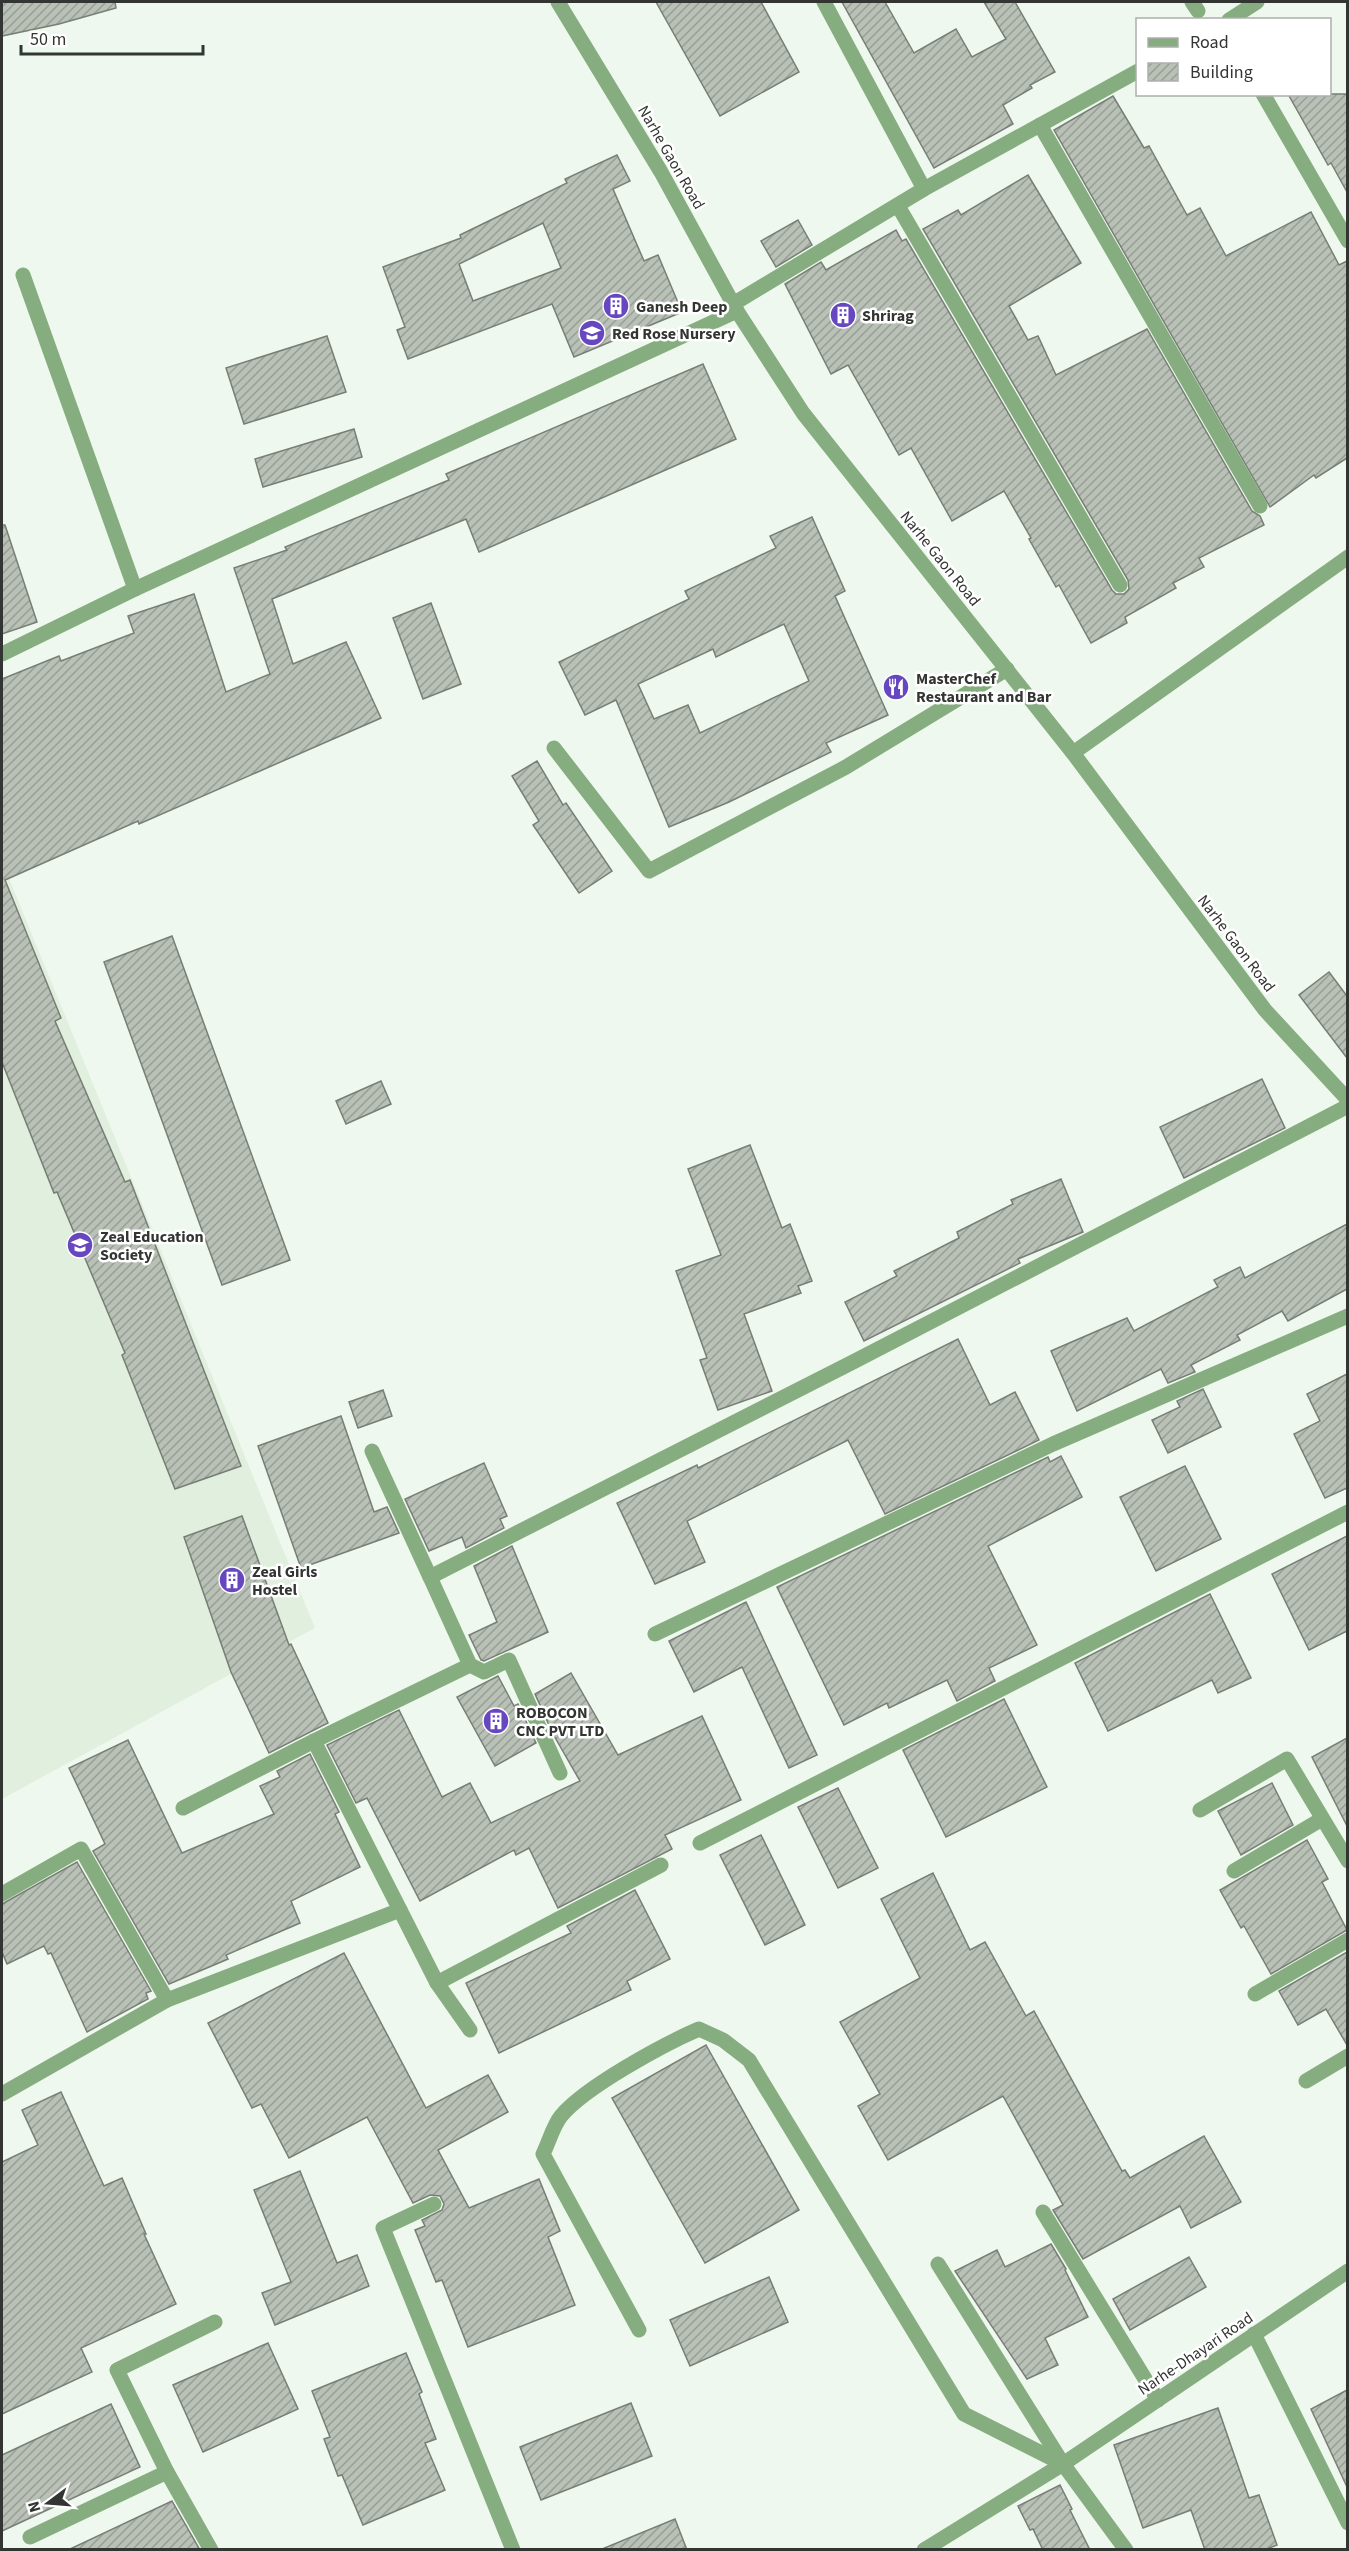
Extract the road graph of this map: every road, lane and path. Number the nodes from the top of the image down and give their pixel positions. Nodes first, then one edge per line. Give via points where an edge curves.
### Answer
1 (558, 2) edge
2 (824, 2) edge
3 (1257, 2) edge
4 (1232, 18) edge
5 (1136, 72) edge
6 (1264, 96) edge
7 (1040, 125) junction
8 (924, 189) junction
9 (898, 206) junction
10 (1347, 241) edge
11 (23, 275) dead end
12 (735, 308) junction
13 (1260, 506) dead end
14 (1347, 557) edge
15 (1120, 585) dead end
16 (135, 589) junction
17 (2, 654) edge
18 (1007, 669) junction
19 (554, 748) dead end
20 (1072, 753) junction
21 (1347, 1100) edge
22 (1347, 1106) edge
23 (1347, 1316) edge
24 (372, 1451) dead end
25 (1347, 1512) edge
26 (430, 1577) junction
27 (655, 1634) dead end
28 (470, 1665) junction
29 (315, 1741) junction
30 (560, 1773) dead end
31 (183, 1808) dead end
32 (1200, 1810) dead end
33 (1323, 1819) junction
34 (700, 1844) dead end
35 (1347, 1861) edge
36 (661, 1865) dead end
37 (1234, 1871) dead end
38 (2, 1894) edge
39 (400, 1910) junction
40 (1347, 1940) edge
41 (437, 1983) junction
42 (1255, 1994) dead end
43 (168, 2000) junction
44 (470, 2030) dead end
45 (1347, 2056) edge
46 (1306, 2081) dead end
47 (2, 2094) edge
48 (434, 2204) dead end
49 (1043, 2211) dead end
50 (938, 2264) dead end
51 (1347, 2271) edge
52 (215, 2322) dead end
53 (639, 2330) dead end
54 (1254, 2334) junction
55 (1158, 2400) junction
56 (1063, 2464) junction
57 (167, 2472) junction
58 (1347, 2523) edge
59 (30, 2537) dead end
60 (211, 2550) edge
61 (513, 2550) edge
62 (924, 2550) edge
63 (1126, 2550) edge

1 - 12 street, Narhe Gaon Road via 661,172
2 - 8 street
3 - 4 street
5 - 7 street
6 - 10 street
7 - 8 street
7 - 13 street
8 - 9 street
9 - 12 street
9 - 15 street
11 - 16 street
12 - 16 street
12 - 18 street, Narhe Gaon Road via 803,413
14 - 20 street
16 - 17 street
18 - 19 street via 846,767 649,871
18 - 20 street, Narhe Gaon Road
20 - 21 street, Narhe Gaon Road via 1265,1010
22 - 26 street
23 - 27 street via 1053,1444
24 - 26 street
25 - 34 street
26 - 28 street
28 - 29 street
28 - 30 street via 484,1672 509,1660
29 - 31 street
29 - 39 street
32 - 33 street via 1287,1759
33 - 35 street
33 - 37 street
36 - 41 street
38 - 43 street via 81,1849
39 - 41 street
39 - 43 street
40 - 42 street
41 - 44 street
43 - 47 street
45 - 46 street
48 - 61 street via 383,2228
49 - 55 street
50 - 56 street
51 - 54 street, Narhe-Dhayari Road
52 - 57 street via 117,2370
53 - 56 street via 543,2154 561,2116 589,2092 669,2042 699,2029 723,2040 749,2060 964,2414
54 - 55 street, Narhe-Dhayari Road
54 - 58 street
55 - 56 street, Narhe-Dhayari Road
56 - 62 street, Narhe-Dhayari Road
56 - 63 street
57 - 59 street
57 - 60 street

